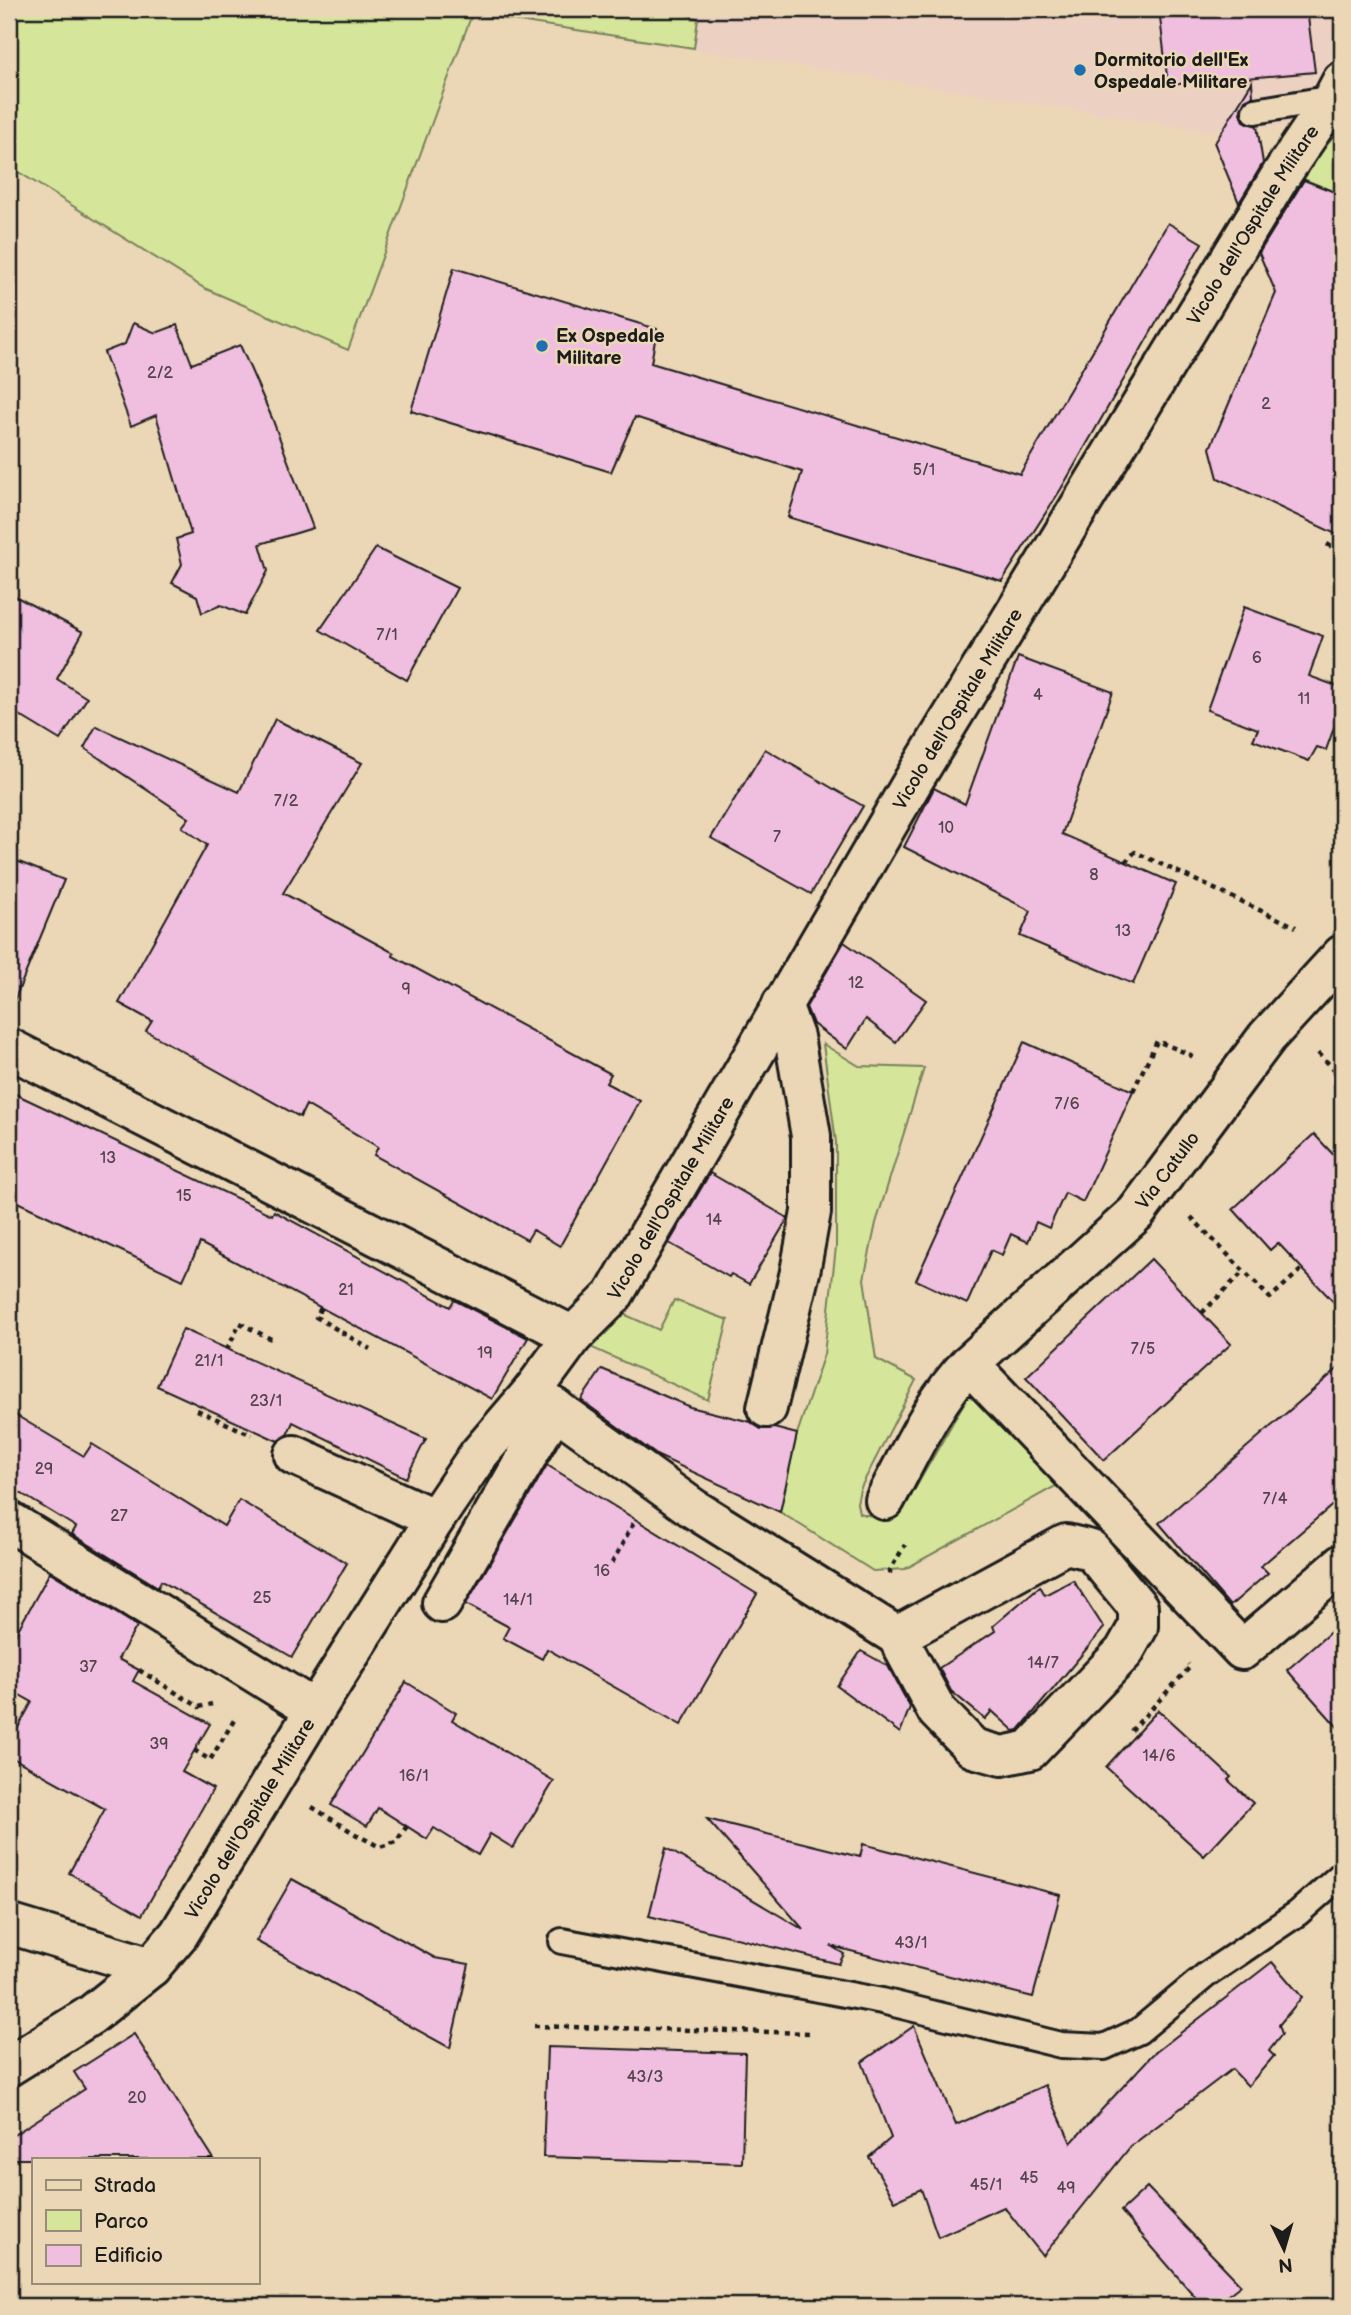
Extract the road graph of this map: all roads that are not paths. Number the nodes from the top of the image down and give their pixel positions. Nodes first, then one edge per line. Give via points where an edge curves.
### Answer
1 (1338, 89) edge
2 (1255, 111) dead end
3 (1342, 954) edge
4 (782, 1004) junction
5 (9, 1048) edge
6 (573, 1336) junction
7 (969, 1364) junction
8 (543, 1400) junction
9 (766, 1408) dead end
10 (294, 1455) road end
11 (885, 1500) dead end
12 (435, 1519) junction
13 (9, 1521) edge
14 (1342, 1564) edge
15 (442, 1603) dead end
16 (897, 1636) junction
17 (315, 1710) junction
18 (1342, 1874) edge
19 (9, 1924) edge
20 (562, 1941) dead end
21 (150, 1967) junction
22 (9, 2066) edge

1 - 2 lane
1 - 4 street, Vicolo dell'Ospitale Militare via 913,781
3 - 7 street, Via Catullo via 1267,1037 1136,1213
4 - 6 street, Vicolo dell'Ospitale Militare via 612,1296
4 - 9 street via 794,1037 811,1136 811,1212
5 - 6 street
6 - 8 street, Vicolo dell'Ospitale Militare
7 - 11 street, Via Catullo via 947,1390
7 - 14 street via 1242,1650
8 - 12 street, Vicolo dell'Ospitale Militare via 486,1444
8 - 15 street
8 - 16 street via 694,1509
10 - 12 street
12 - 17 street, Vicolo dell'Ospitale Militare
13 - 17 street
16 - 16 street via 1066,1544 1091,1550 1138,1607 1138,1627 1124,1652 1030,1750 1002,1756 973,1748 937,1711
17 - 21 street, Vicolo dell'Ospitale Militare via 179,1934
18 - 20 lane via 1298,1913 1206,1975 1139,2031 1104,2047 1061,2045 882,2001
19 - 21 street
21 - 22 street, Vicolo dell'Ospitale Militare via 92,2015

